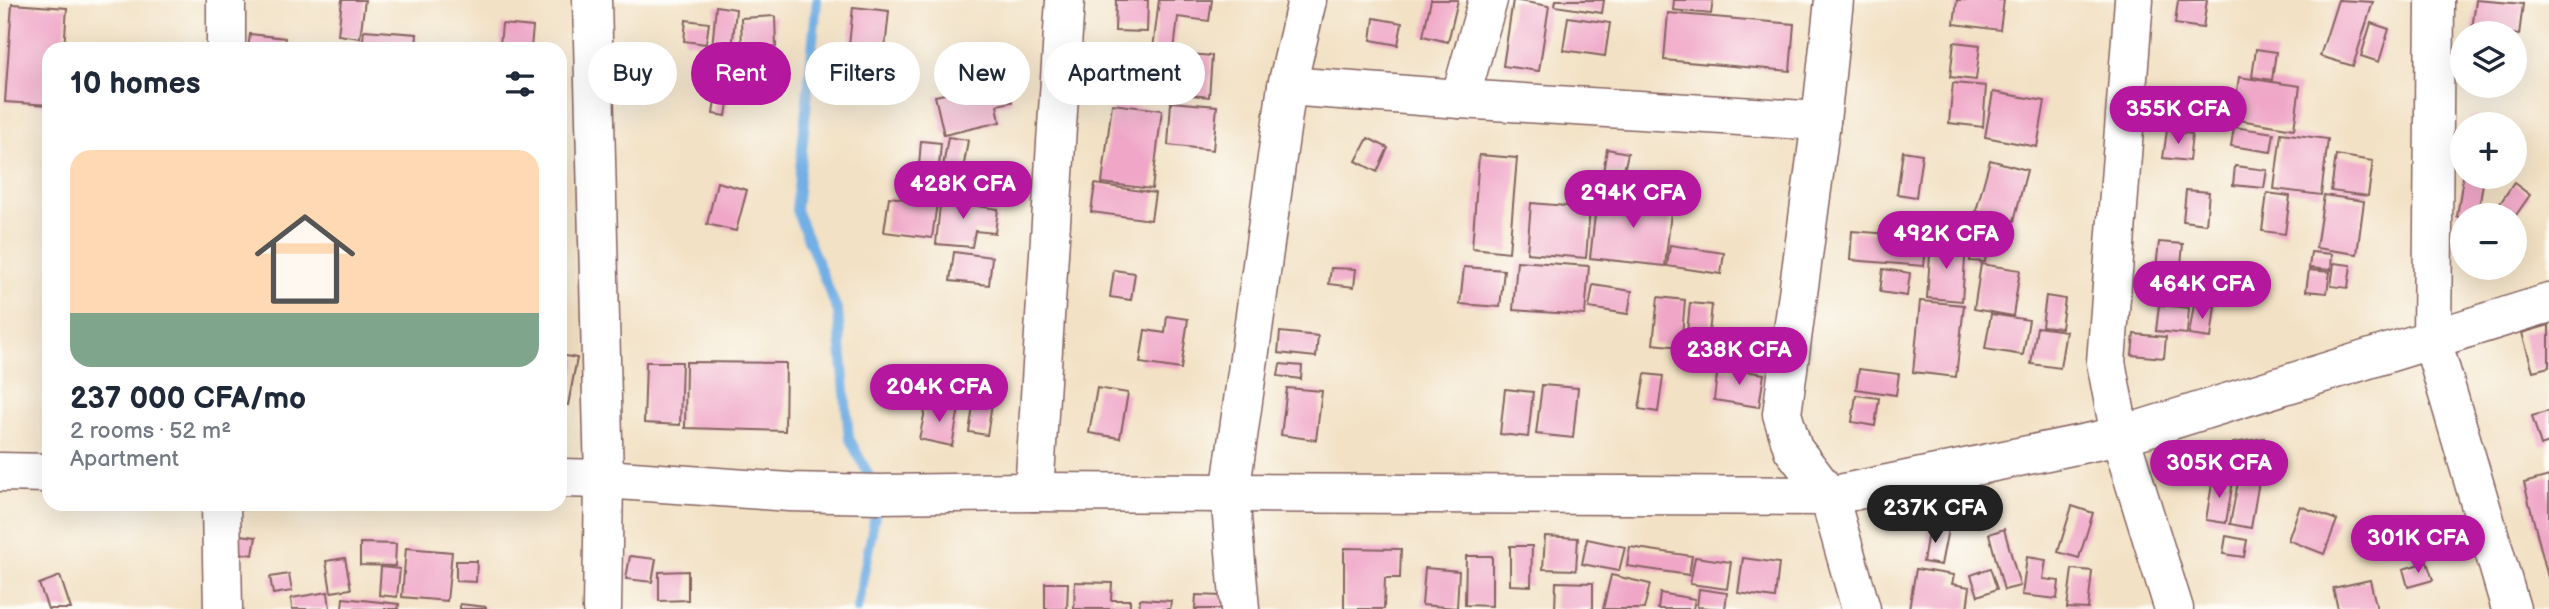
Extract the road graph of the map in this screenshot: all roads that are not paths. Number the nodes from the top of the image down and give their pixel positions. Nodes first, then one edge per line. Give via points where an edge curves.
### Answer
1 (226, 0) edge
2 (592, 0) edge
3 (1065, 0) edge
4 (1307, 0) edge
5 (1488, 0) edge
6 (1833, 0) edge
7 (2134, 0) edge
8 (2435, 0) edge
9 (226, 42) edge
10 (1287, 86) junction
11 (1460, 99) junction
12 (1821, 121) junction
13 (2549, 303) edge
14 (2432, 340) junction
15 (2120, 436) junction
16 (0, 472) edge
17 (42, 473) edge
18 (567, 478) edge
19 (604, 479) junction
20 (1034, 492) junction
21 (1230, 494) junction
22 (1829, 496) junction
23 (221, 511) edge
24 (223, 609) edge
25 (602, 609) edge
26 (1240, 609) edge
27 (1861, 609) edge
28 (2174, 609) edge
29 (2511, 609) edge

1 - 9 street
2 - 19 street
3 - 20 street
4 - 10 street
5 - 11 street
6 - 12 street
7 - 15 street via 2106,362
8 - 14 street
10 - 11 street
10 - 21 street
11 - 12 street
12 - 22 street via 1783,414 1793,449
13 - 14 street
14 - 15 street
14 - 29 street
15 - 22 street
15 - 28 street
16 - 17 street
18 - 19 street
19 - 20 street via 790,492
19 - 25 street
20 - 21 street
21 - 22 street
21 - 26 street
22 - 27 street
23 - 24 street

